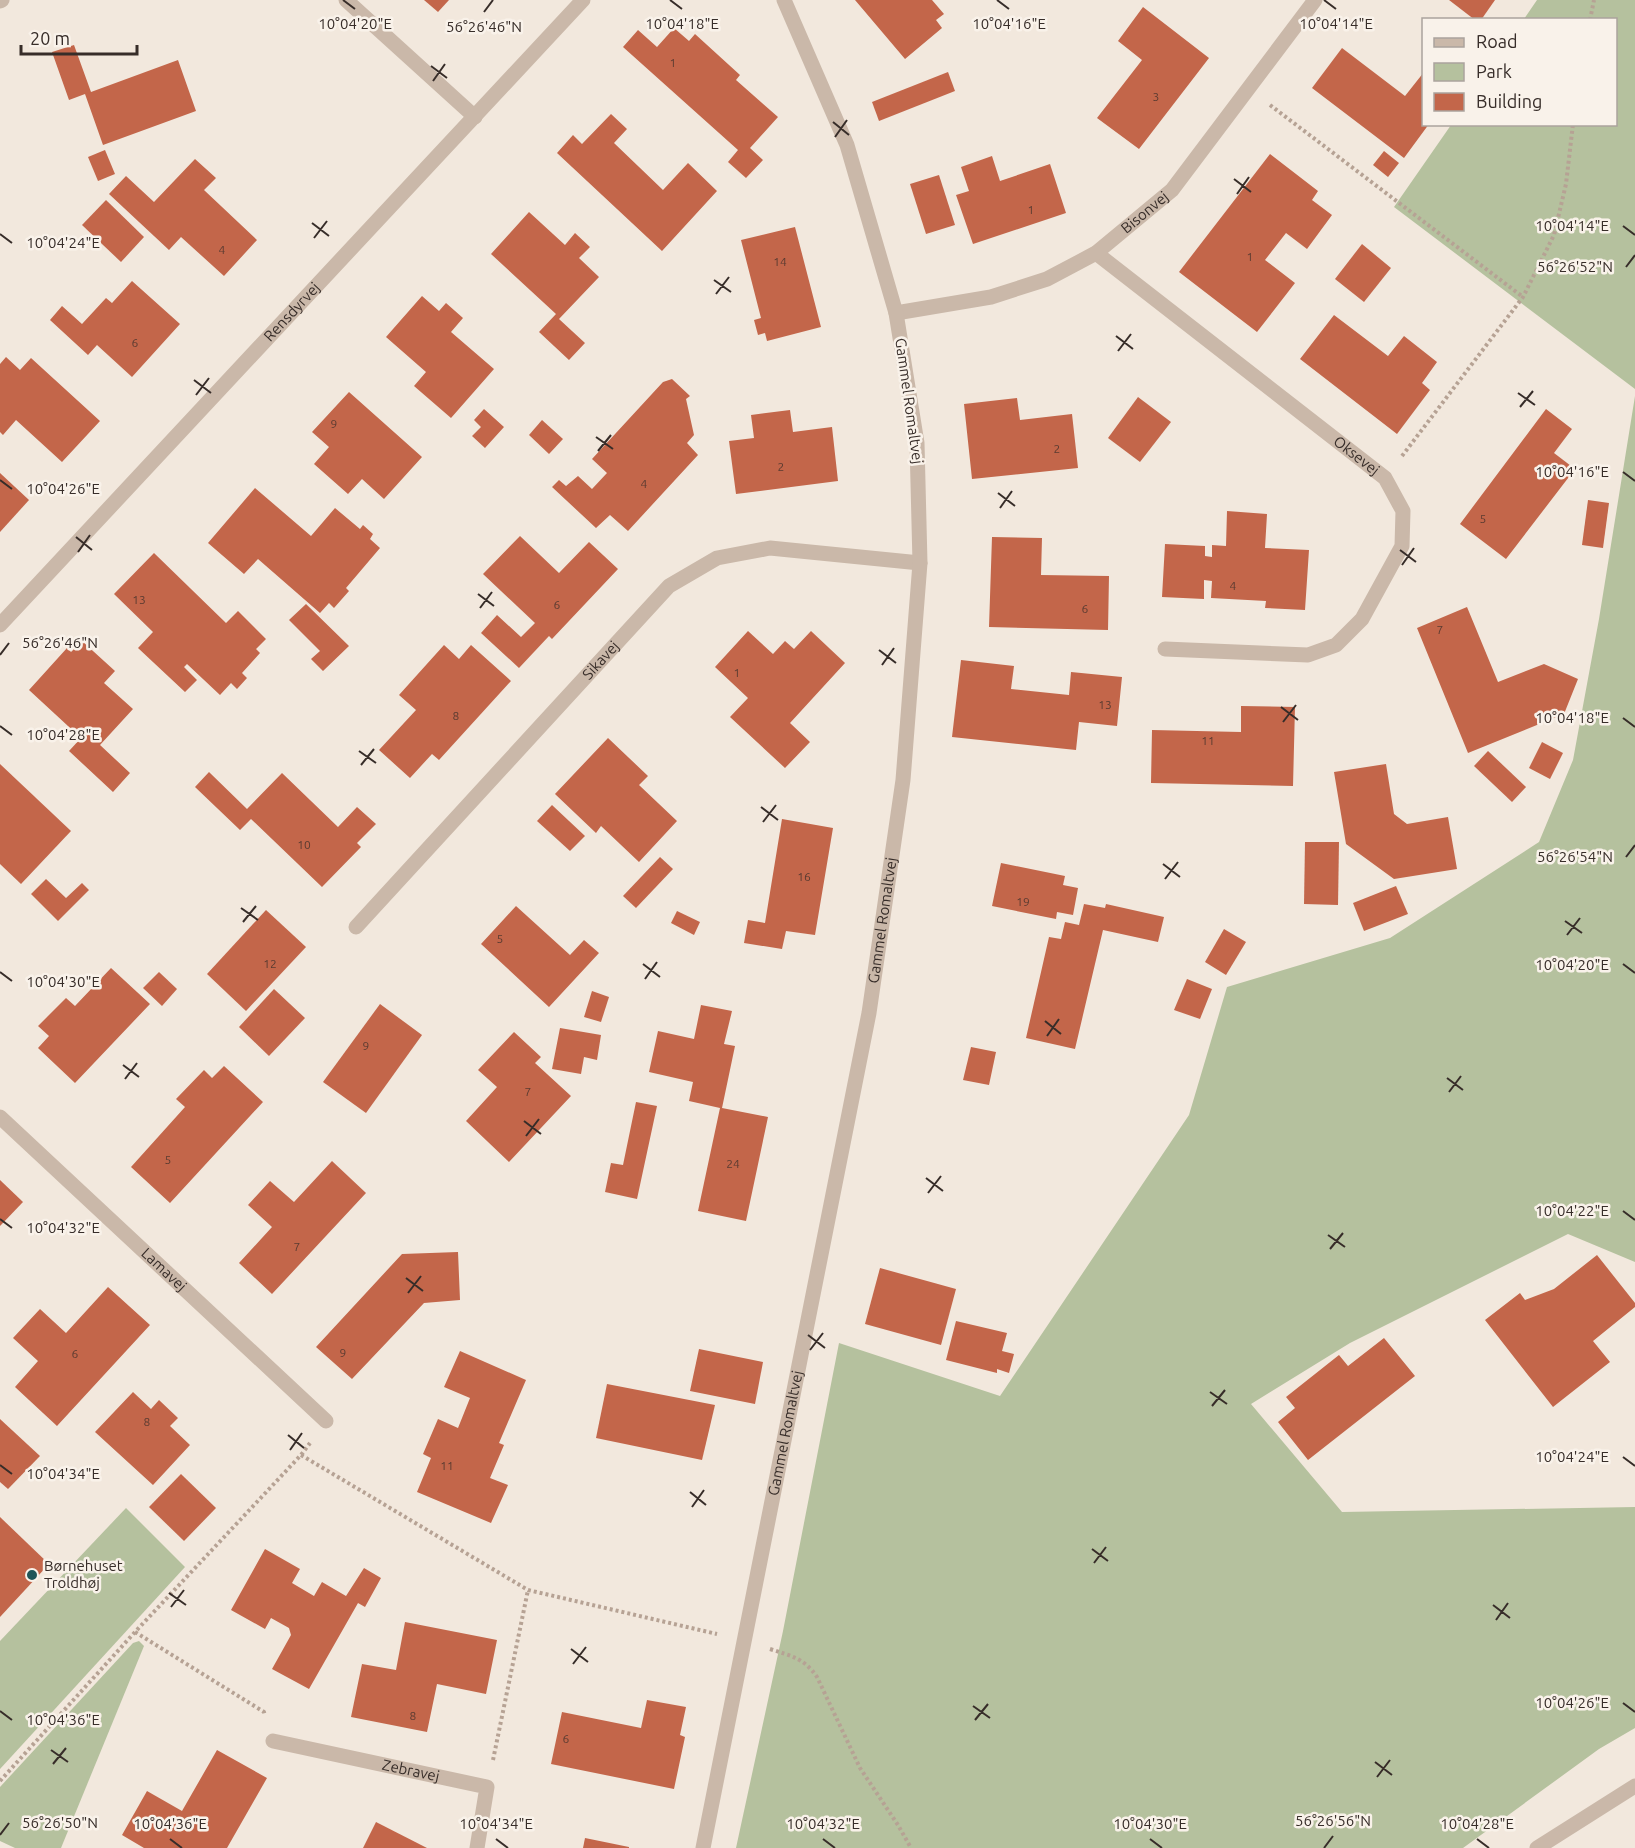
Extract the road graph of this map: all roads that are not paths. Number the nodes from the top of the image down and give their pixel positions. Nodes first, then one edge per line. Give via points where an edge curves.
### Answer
1 (346, 0) edge
2 (583, 0) edge
3 (784, 0) edge
4 (1315, 0) edge
5 (474, 117) junction
6 (1096, 253) junction
7 (896, 313) junction
8 (920, 563) junction
9 (0, 625) edge
10 (1165, 649) dead end
11 (356, 927) dead end
12 (0, 1117) edge
13 (326, 1421) road end
14 (273, 1741) road end
15 (1635, 1786) edge
16 (477, 1848) edge
17 (703, 1848) edge
18 (1538, 1848) edge

1 - 5 street
2 - 5 street, Rensdyrvej
3 - 7 street, Gammel Romaltvej via 848,145
4 - 6 street, Bisonvej via 1172,190
5 - 9 street, Rensdyrvej
6 - 7 street, Bisonvej via 1047,279 992,297
6 - 10 street, Oksevej via 1385,478 1403,511 1402,546 1362,619 1336,645 1308,655
7 - 8 street, Gammel Romaltvej via 917,443
8 - 11 street, Sikavej via 770,548 717,558 669,586
8 - 17 street, Gammel Romaltvej via 903,780 869,1013
12 - 13 street, Lamavej
14 - 16 street, Zebravej via 487,1787
15 - 18 street

